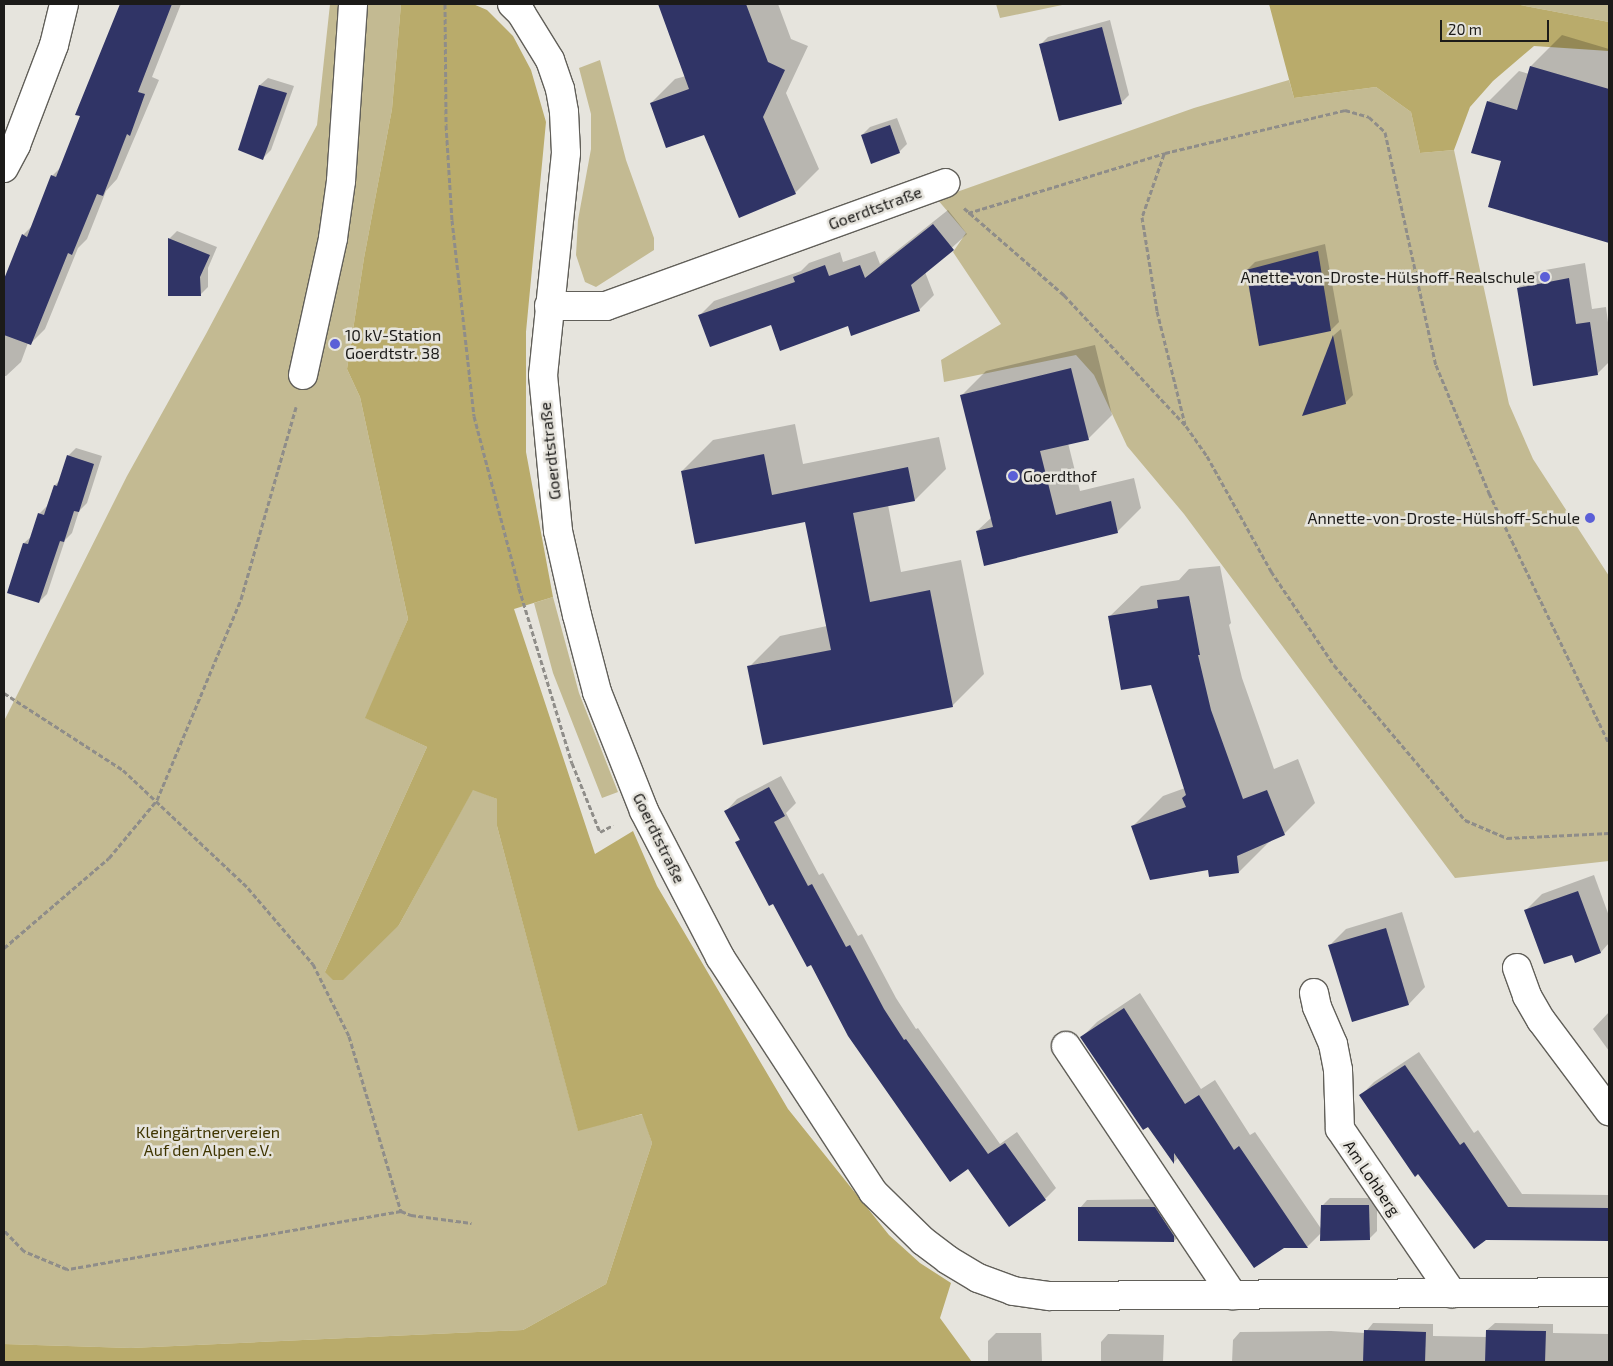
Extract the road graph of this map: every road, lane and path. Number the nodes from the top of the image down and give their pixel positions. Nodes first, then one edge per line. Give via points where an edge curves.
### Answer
1 (64, 4) edge
2 (353, 4) edge
3 (445, 4) edge
4 (512, 4) edge
5 (1165, 153) junction
6 (4, 168) edge
7 (945, 183) joint
8 (968, 213) junction
9 (549, 306) junction
10 (303, 375) joint
11 (1186, 426) junction
12 (4, 693) edge
13 (1609, 743) edge
14 (157, 800) junction
15 (600, 832) dead end
16 (1609, 833) edge
17 (4, 948) edge
18 (1517, 968) dead end
19 (1314, 993) dead end
20 (1066, 1046) dead end
21 (1609, 1111) edge
22 (401, 1211) junction
23 (471, 1223) dead end
24 (4, 1230) edge
25 (1609, 1292) edge
26 (1452, 1293) junction
27 (1234, 1295) junction

1 - 6 street via 48,61
2 - 10 street via 341,181 333,238
3 - 15 path via 446,125 452,220 474,416 522,598 572,763
4 - 9 street, Goerdtstraße via 522,13 550,60 564,112 566,152
5 - 8 path
5 - 11 path via 1142,217 1157,311
5 - 13 path via 1345,110 1370,117 1385,132 1436,364 1489,493
7 - 8 path
7 - 9 street, Goerdtstraße via 606,306
8 - 11 path via 1064,295
9 - 27 street, Goerdtstraße via 543,376 558,531 576,615 598,692 644,811 720,957 873,1192 923,1241 978,1278 1013,1291 1050,1296
10 - 14 path via 241,599
11 - 16 path via 1207,456 1270,571 1334,665 1465,820 1507,838
12 - 14 path via 123,770
14 - 17 path via 109,858
14 - 22 path via 248,888 313,964 349,1036
18 - 21 street via 1540,1020
19 - 26 street, Am Lohberg via 1333,1044 1338,1070 1340,1129
20 - 27 street
22 - 23 path
22 - 24 path via 67,1269 24,1251
25 - 26 street
26 - 27 street

